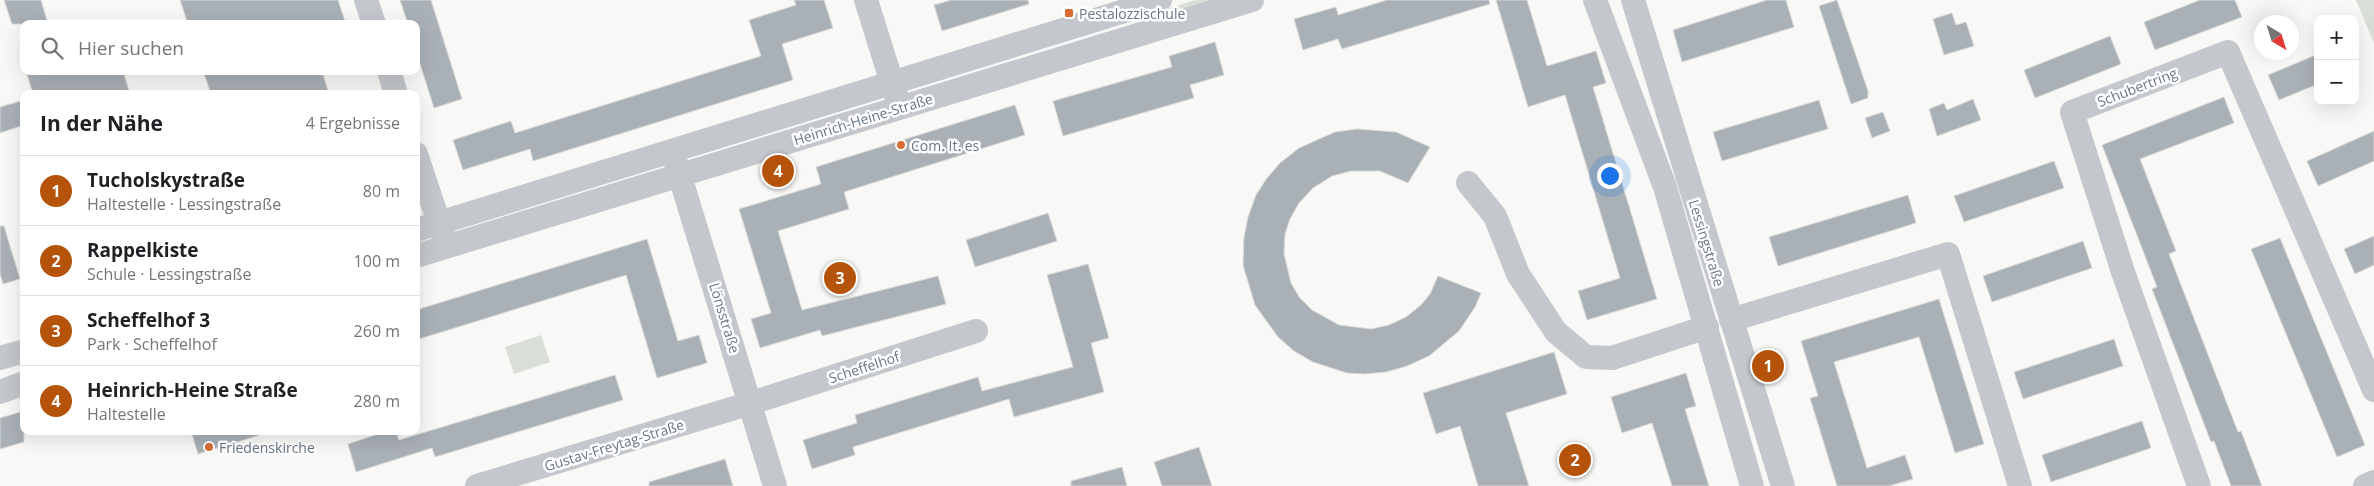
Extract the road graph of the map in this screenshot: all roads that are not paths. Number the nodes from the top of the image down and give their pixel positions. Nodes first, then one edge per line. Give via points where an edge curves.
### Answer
1 (366, 0) edge
2 (866, 0) edge
3 (1160, 0) edge
4 (1252, 0) edge
5 (1595, 0) edge
6 (1634, 0) edge
7 (373, 20) edge
8 (390, 75) edge
9 (892, 84) junction
10 (395, 90) edge
11 (900, 108) junction
12 (673, 151) junction
13 (420, 166) edge
14 (680, 175) junction
15 (1468, 183) dead end
16 (439, 223) junction
17 (420, 229) edge
18 (447, 247) junction
19 (420, 255) edge
20 (1731, 320) junction
21 (1706, 327) junction
22 (976, 331) dead end
23 (20, 352) edge
24 (0, 358) edge
25 (20, 384) edge
26 (2374, 390) edge
27 (0, 392) edge
28 (751, 403) junction
29 (2374, 482) edge
30 (476, 486) edge
31 (775, 486) edge
32 (1752, 486) edge
33 (1783, 486) edge
34 (2020, 486) edge
35 (2199, 486) edge
36 (2365, 486) edge

1 - 7 street
2 - 9 street
3 - 9 street, Heinrich-Heine-Straße
4 - 11 street, Heinrich-Heine-Straße
5 - 21 street, Lessingstraße via 1665,188
6 - 20 street, Lessingstraße
8 - 10 street
9 - 11 street
9 - 12 street, Heinrich-Heine-Straße
11 - 14 street, Heinrich-Heine-Straße
12 - 14 street, Lönsstraße
12 - 16 street, Heinrich-Heine-Straße
13 - 16 street
14 - 18 street, Heinrich-Heine-Straße
14 - 28 street, Lönsstraße
15 - 21 street via 1495,216 1518,274 1556,332 1586,356 1612,358
16 - 17 street, Heinrich-Heine-Straße
16 - 18 street
18 - 19 street, Heinrich-Heine-Straße
20 - 33 street, Lessingstraße
20 - 34 street via 1948,254
21 - 32 street, Lessingstraße
22 - 28 street, Scheffelhof
23 - 24 street
25 - 27 street
26 - 35 street, Schubertring via 2228,52 2072,112 2123,272
28 - 30 street, Gustav-Freytag-Straße
28 - 31 street, Lönsstraße
29 - 36 street

